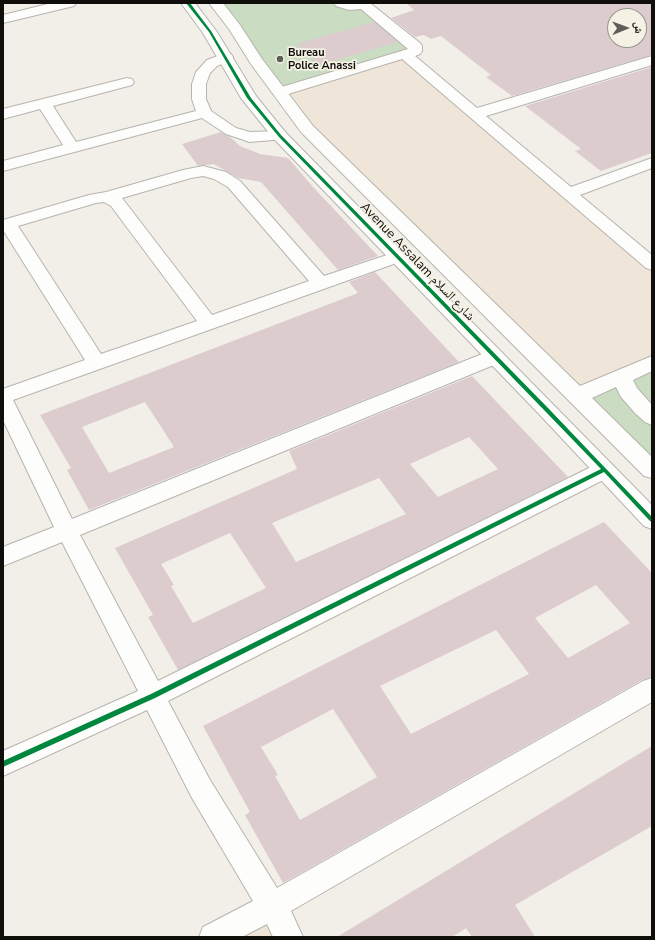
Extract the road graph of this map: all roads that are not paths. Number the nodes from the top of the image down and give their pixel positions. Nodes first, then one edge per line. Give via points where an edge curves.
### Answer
1 (69, 3) edge
2 (188, 3) edge
3 (216, 3) edge
4 (341, 3) edge
5 (3, 19) edge
6 (235, 28) junction
7 (210, 32) junction
8 (404, 54) junction
9 (226, 57) junction
10 (652, 60) edge
11 (127, 82) dead end
12 (280, 92) junction
13 (44, 104) junction
14 (204, 113) junction
15 (3, 114) edge
16 (475, 114) junction
17 (280, 136) junction
18 (72, 148) junction
19 (652, 163) edge
20 (3, 166) edge
21 (570, 193) junction
22 (107, 198) junction
23 (6, 224) edge
24 (396, 257) junction
25 (652, 264) edge
26 (321, 284) junction
27 (209, 324) junction
28 (494, 356) junction
29 (96, 362) junction
30 (652, 362) edge
31 (621, 377) junction
32 (577, 396) junction
33 (3, 397) edge
34 (652, 417) edge
35 (644, 451) edge
36 (604, 470) junction
37 (652, 470) edge
38 (652, 520) edge
39 (68, 531) junction
40 (3, 557) edge
41 (652, 689) edge
42 (153, 696) junction
43 (3, 764) edge
44 (272, 906) junction
45 (213, 937) edge
46 (289, 937) edge

1 - 5 street
2 - 7 street, Avenue Assalam شارع السلام
3 - 6 street, Avenue Assalam شارع السلام
4 - 8 street via 365,6 415,46 414,51
6 - 7 street
6 - 12 street, Avenue Assalam شارع السلام
7 - 9 street, Avenue Assalam شارع السلام
8 - 12 street
8 - 16 street
9 - 14 street via 212,63 203,72 199,84
9 - 17 street, Avenue Assalam شارع السلام via 249,98
10 - 16 street
11 - 13 street
12 - 32 street, Avenue Assalam شارع السلام via 307,129
13 - 15 street
13 - 18 street
14 - 17 street via 231,132 249,137
14 - 18 street
16 - 21 street
17 - 24 street, Avenue Assalam شارع السلام
18 - 20 street
19 - 21 street
21 - 25 street
22 - 23 street via 95,198
22 - 26 street via 189,173 203,171 220,175 234,184
22 - 27 street via 117,202
23 - 29 street
24 - 26 street
24 - 28 street, Avenue Assalam شارع السلام
26 - 27 street
27 - 29 street
28 - 36 street, Avenue Assalam شارع السلام
28 - 39 street
29 - 33 street
30 - 31 street
31 - 32 street
31 - 34 street via 628,392
32 - 35 street, Avenue Assalam شارع السلام
33 - 39 street
35 - 37 street, Avenue Assalam شارع السلام
36 - 38 street, Avenue Assalam شارع السلام
36 - 42 street
39 - 40 street
39 - 42 street
41 - 44 street
42 - 43 street
42 - 44 street via 201,789
44 - 45 street
44 - 46 street

